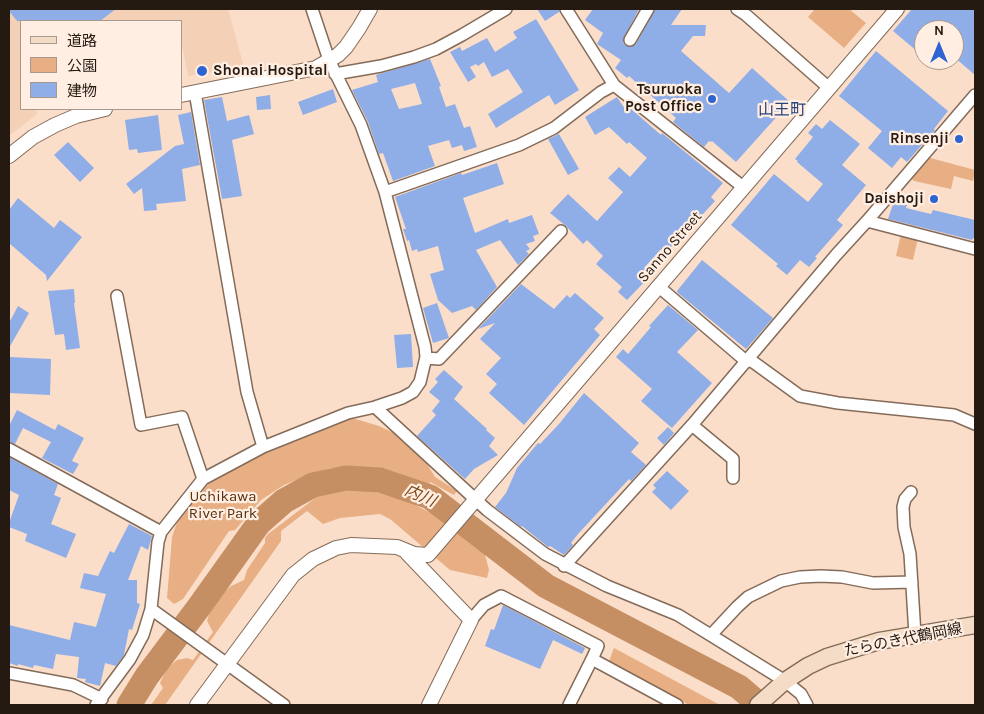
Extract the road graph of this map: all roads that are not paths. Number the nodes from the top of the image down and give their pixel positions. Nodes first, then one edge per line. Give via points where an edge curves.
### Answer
1 (312, 9) edge
2 (370, 9) edge
3 (506, 9) edge
4 (566, 9) edge
5 (648, 9) edge
6 (897, 9) edge
7 (745, 11) edge
8 (630, 40) dead end
9 (329, 60) junction
10 (336, 74) junction
11 (614, 85) junction
12 (829, 88) junction
13 (188, 93) edge
14 (975, 96) edge
15 (101, 110) edge
16 (9, 156) edge
17 (743, 187) junction
18 (385, 192) junction
19 (867, 221) junction
20 (561, 231) dead end
21 (975, 249) edge
22 (658, 286) junction
23 (117, 296) dead end
24 (426, 358) junction
25 (748, 360) junction
26 (375, 407) junction
27 (975, 424) edge
28 (692, 425) junction
29 (263, 447) junction
30 (9, 449) edge
31 (733, 478) dead end
32 (203, 479) junction
33 (911, 492) dead end
34 (472, 503) junction
35 (161, 532) junction
36 (405, 550) junction
37 (428, 555) junction
38 (564, 566) junction
39 (431, 577) junction
40 (912, 582) junction
41 (151, 609) junction
42 (472, 620) junction
43 (975, 625) edge
44 (711, 635) junction
45 (915, 635) junction
46 (592, 659) junction
47 (228, 664) junction
48 (9, 673) edge
49 (780, 685) junction
50 (99, 702) edge
51 (198, 705) edge
52 (284, 705) edge
53 (429, 705) edge
54 (569, 705) edge
55 (677, 705) edge
56 (758, 705) edge
57 (807, 705) edge

1 - 9 street
2 - 9 street via 346,47
3 - 10 street via 462,35 414,57
4 - 11 street
5 - 8 street
6 - 12 street, Sanno Street
7 - 12 street
9 - 10 street
9 - 13 street via 316,68
10 - 18 street via 361,125
11 - 17 street
11 - 18 street via 554,128 519,145
12 - 17 street, Sanno Street
13 - 29 street via 247,392
14 - 19 street
15 - 16 street via 54,125
17 - 22 street, Sanno Street
18 - 24 street
19 - 21 street
19 - 25 street
20 - 24 street via 438,359
22 - 25 street
22 - 34 street, Sanno Street
23 - 32 street via 141,426 182,417
24 - 26 street via 414,392
25 - 27 street via 800,396 954,415
25 - 28 street
26 - 29 street via 348,413
26 - 34 street
28 - 31 street via 732,459
28 - 38 street
29 - 32 street
30 - 35 street
32 - 35 street
33 - 40 street via 903,507
34 - 37 street, Sanno Street
34 - 38 street
35 - 41 street
36 - 37 street
36 - 39 street
36 - 47 street via 350,545 313,559 293,575
37 - 39 street
38 - 44 street via 678,615
39 - 42 street
40 - 44 street via 873,583 821,576 781,581 748,597
40 - 45 street
41 - 47 street
41 - 50 street via 143,635 130,659
42 - 46 street via 484,605 501,596 598,646
42 - 53 street
43 - 45 main road, たらのき代鶴岡線
44 - 49 street
45 - 49 main road, たらのき代鶴岡線 via 842,651 808,666
46 - 54 street
46 - 55 street
47 - 51 street
47 - 52 street
48 - 50 street via 73,685
49 - 56 main road, たらのき代鶴岡線
49 - 57 street via 801,694

